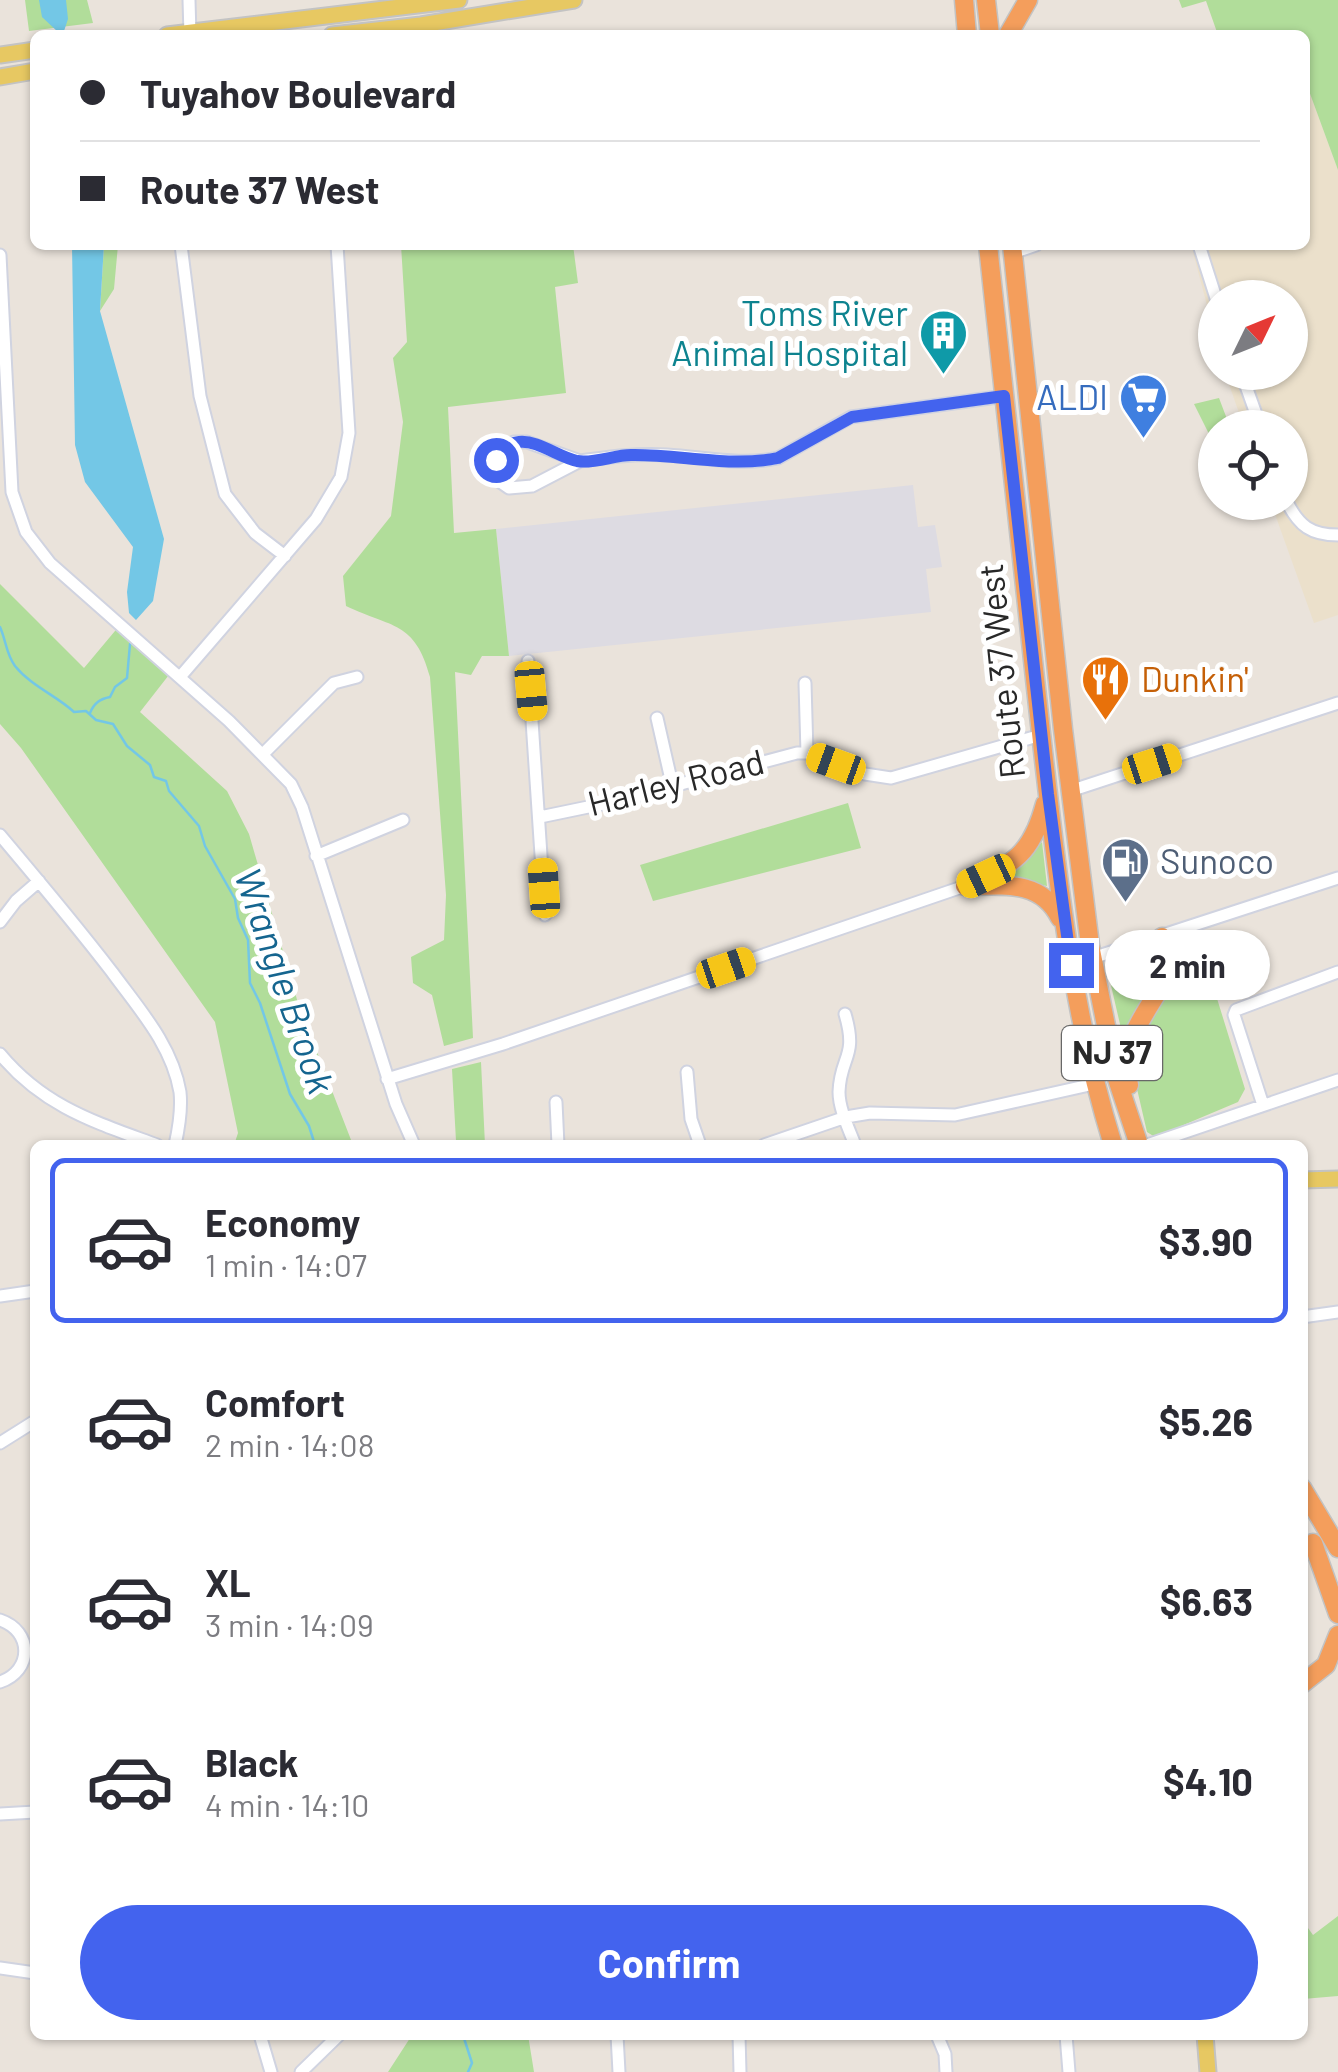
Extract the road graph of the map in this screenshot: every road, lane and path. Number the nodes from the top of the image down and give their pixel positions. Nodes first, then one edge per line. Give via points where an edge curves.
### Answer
1 (189, 0) edge
2 (459, 0) edge
3 (574, 0) edge
4 (964, 0) edge
5 (986, 0) edge
6 (1028, 0) edge
7 (492, 7) edge
8 (190, 30) edge
9 (222, 30) edge
10 (361, 30) edge
11 (967, 30) edge
12 (989, 30) edge
13 (1011, 30) edge
14 (30, 51) edge
15 (0, 54) edge
16 (30, 73) edge
17 (0, 77) edge
18 (182, 250) edge
19 (337, 250) edge
20 (989, 250) edge
21 (1012, 250) edge
22 (1201, 250) edge
23 (0, 255) edge
24 (1210, 280) edge
25 (1, 284) edge
26 (1004, 396) junction
27 (580, 462) junction
28 (5, 472) edge
29 (1295, 520) edge
30 (1338, 535) edge
31 (285, 556) junction
32 (528, 662) dead end
33 (356, 677) dead end
34 (180, 678) junction
35 (805, 683) dead end
36 (1338, 703) edge
37 (657, 718) dead end
38 (1042, 734) junction
39 (807, 753) junction
40 (263, 754) junction
41 (672, 784) junction
42 (1073, 790) junction
43 (1048, 794) junction
44 (540, 817) junction
45 (402, 820) dead end
46 (0, 834) edge
47 (316, 856) junction
48 (1338, 878) edge
49 (39, 881) junction
50 (965, 886) junction
51 (545, 915) dead end
52 (0, 922) edge
53 (1066, 932) junction
54 (1162, 937) junction
55 (1092, 959) junction
56 (1071, 965) junction
57 (1338, 972) edge
58 (845, 1014) dead end
59 (0, 1054) edge
60 (687, 1072) dead end
61 (387, 1079) junction
62 (1338, 1080) edge
63 (1094, 1084) junction
64 (556, 1102) dead end
65 (1263, 1105) junction
66 (846, 1117) junction
67 (144, 1140) edge
68 (176, 1140) edge
69 (412, 1140) edge
70 (558, 1140) edge
71 (698, 1140) edge
72 (779, 1140) edge
73 (853, 1140) edge
74 (1110, 1140) edge
75 (1140, 1140) edge
76 (1140, 1140) edge
77 (1151, 1140) edge
78 (1338, 1178) edge
79 (1308, 1180) edge
80 (30, 1292) edge
81 (0, 1296) edge
82 (1338, 1312) edge
83 (1308, 1316) edge
84 (30, 1424) edge
85 (0, 1442) edge
86 (1308, 1498) edge
87 (1308, 1535) edge
88 (1313, 1543) junction
89 (1338, 1548) edge
90 (1338, 1585) edge
91 (1338, 1614) edge
92 (0, 1620) edge
93 (1338, 1635) edge
94 (1308, 1679) edge
95 (0, 1682) edge
96 (30, 1812) edge
97 (0, 1814) edge
98 (0, 1968) edge
99 (30, 1972) edge
100 (261, 2040) edge
101 (334, 2040) edge
102 (618, 2040) edge
103 (738, 2040) edge
104 (939, 2040) edge
105 (1066, 2040) edge
106 (1205, 2040) edge
107 (271, 2072) edge
108 (301, 2072) edge
109 (619, 2072) edge
110 (740, 2072) edge
111 (946, 2072) edge
112 (1069, 2072) edge
113 (1208, 2072) edge

1 - 8 street
2 - 9 main road
3 - 7 main road
4 - 11 highway
5 - 12 highway
6 - 13 highway
7 - 10 main road
14 - 15 main road
16 - 17 main road
18 - 31 street via 200,396 224,494
19 - 31 street via 348,433 341,477
20 - 26 highway, Route 37 West / NJ 37
21 - 42 highway, Route 37 West / NJ 37
22 - 24 street
23 - 25 street
25 - 28 street
26 - 27 street via 852,417 766,460 624,455
26 - 38 highway, Route 37 West / NJ 37
27 - 27 street via 514,442 502,448 493,468 496,479 514,489
28 - 34 street via 38,550
29 - 30 street via 1311,532
31 - 34 street
32 - 44 street
33 - 40 street via 334,683
34 - 40 street
35 - 39 street
36 - 42 street
37 - 41 street
38 - 39 street, Harley Road via 891,778
38 - 43 highway, Route 37 West / NJ 37
39 - 41 street, Harley Road
40 - 47 street via 291,784
41 - 44 street, Harley Road
42 - 55 highway, Route 37 West / NJ 37
43 - 50 highway via 1023,853
43 - 53 highway, Route 37 West / NJ 37
44 - 51 street
45 - 47 street
46 - 49 street
47 - 61 street
48 - 54 street
49 - 52 street
49 - 68 street via 156,1031 180,1092
50 - 53 highway via 1046,896
50 - 61 street
53 - 56 highway, Route 37 West / NJ 37
54 - 55 street
54 - 76 highway via 1171,966 1126,1053
55 - 56 street
55 - 75 highway, Route 37 West / NJ 37 via 1116,1076
56 - 63 highway, Route 37 West / NJ 37
57 - 65 street via 1236,1010
58 - 66 street via 852,1040 839,1090
59 - 67 street via 38,1092 72,1113
60 - 71 street
61 - 69 street
62 - 65 street
63 - 66 street via 954,1116
63 - 74 highway, Route 37 West / NJ 37
64 - 70 street
65 - 77 street
66 - 72 street
66 - 73 street
78 - 79 main road
80 - 81 street
82 - 83 street
84 - 85 street
86 - 89 highway
87 - 88 highway
88 - 90 highway
88 - 91 highway
92 - 95 street via 17,1629 26,1648 15,1675
93 - 94 highway via 1326,1665
96 - 97 street
98 - 99 street
100 - 107 street
101 - 108 street
102 - 109 street
103 - 110 street
104 - 111 street
105 - 112 street
106 - 113 main road

